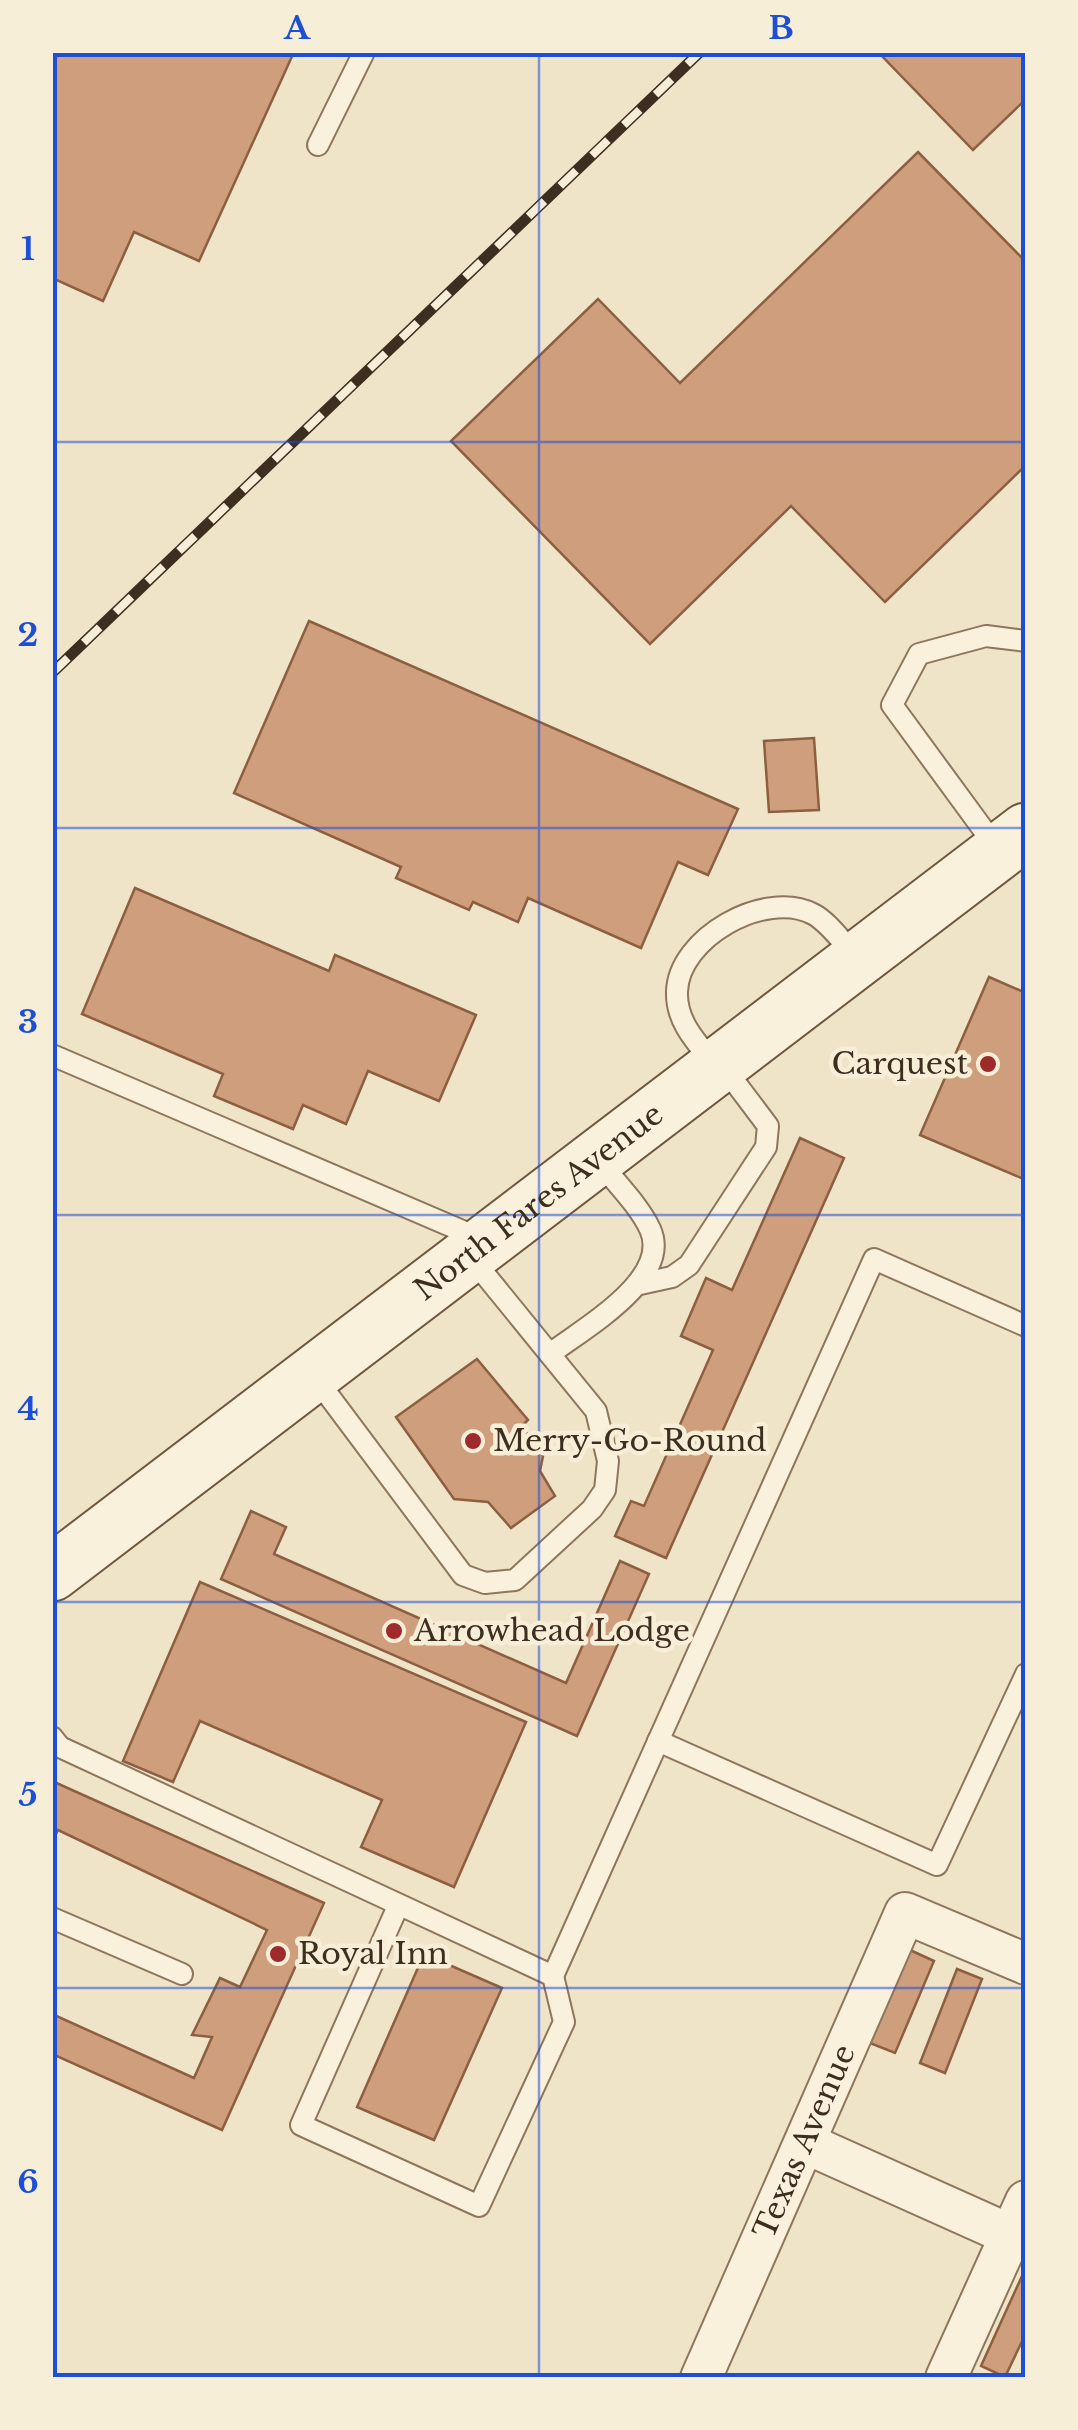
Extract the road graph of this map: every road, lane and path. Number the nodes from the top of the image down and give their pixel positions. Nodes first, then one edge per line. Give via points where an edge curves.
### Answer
1 (364, 52) edge
2 (318, 145) dead end
3 (1026, 640) edge
4 (1017, 849) edge
5 (859, 959) junction
6 (52, 1055) edge
7 (719, 1065) junction
8 (597, 1158) junction
9 (478, 1249) junction
10 (640, 1284) junction
11 (1026, 1326) edge
12 (550, 1354) junction
13 (313, 1375) junction
14 (52, 1573) edge
15 (1026, 1674) edge
16 (52, 1737) edge
17 (658, 1740) junction
18 (398, 1906) junction
19 (52, 1918) edge
20 (1026, 1964) edge
21 (182, 1974) dead end
22 (553, 1976) junction
23 (805, 2143) junction
24 (1020, 2226) edge
25 (701, 2378) edge
26 (946, 2378) edge

1 - 2 lane
3 - 4 lane via 986,636 920,654 892,704
4 - 5 street, North Fares Avenue
5 - 7 street, North Fares Avenue
5 - 7 lane via 814,914 784,907 750,910 722,927 690,958 676,990 683,1025
6 - 9 lane
7 - 8 street, North Fares Avenue
7 - 10 lane via 768,1126 766,1146 689,1266
8 - 9 street, North Fares Avenue
8 - 10 lane via 652,1231 651,1260
9 - 12 lane
9 - 13 street, North Fares Avenue
10 - 12 lane
11 - 17 lane via 874,1258
12 - 13 lane via 596,1410 608,1461 605,1490 516,1580 484,1583 462,1575
13 - 14 street, North Fares Avenue
15 - 17 lane via 936,1864
16 - 18 lane via 60,1748
17 - 22 lane
18 - 22 lane
18 - 22 lane via 301,2124 478,2206 564,2022
19 - 21 lane
20 - 23 street, Texas Avenue via 905,1912
23 - 24 street
23 - 25 street, Texas Avenue
24 - 26 street

